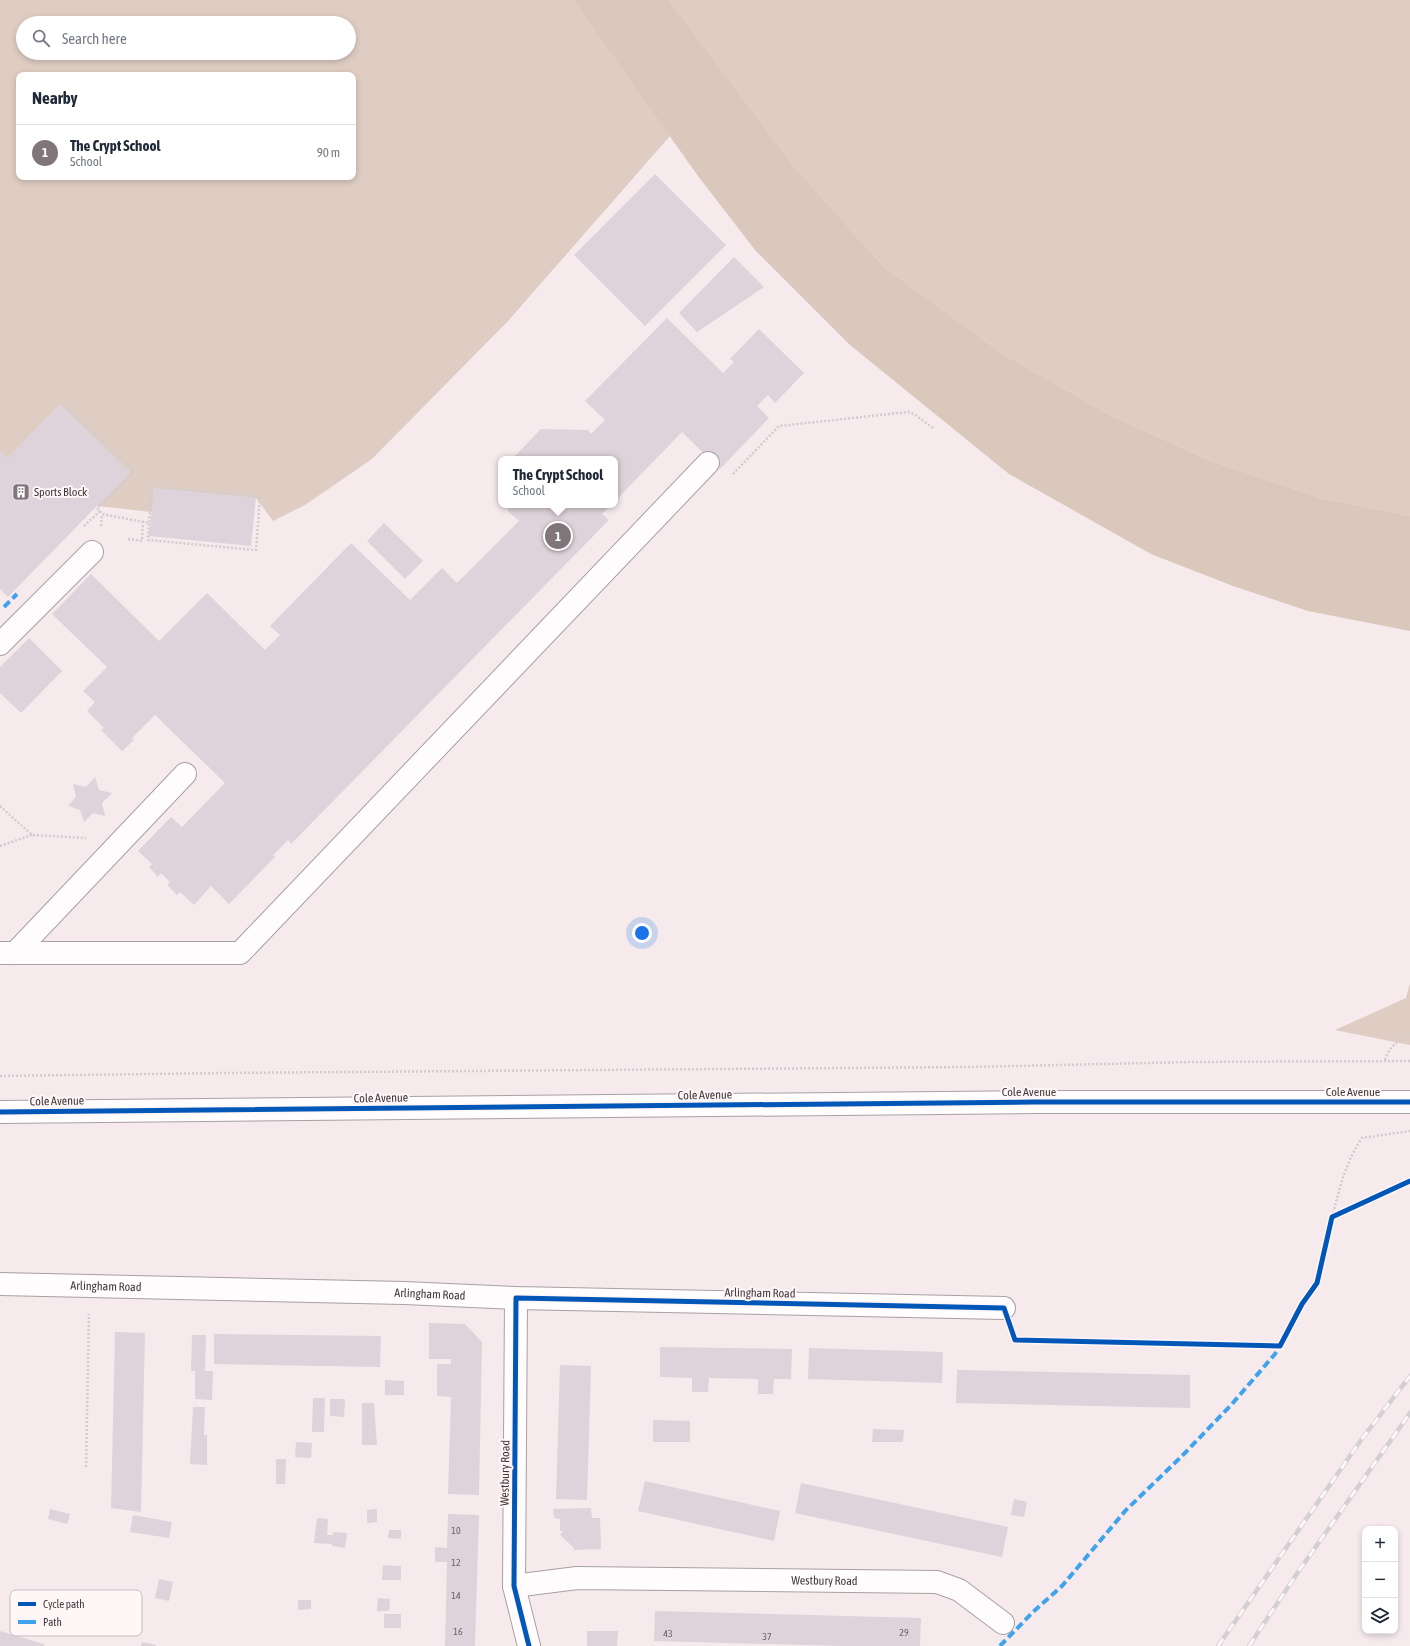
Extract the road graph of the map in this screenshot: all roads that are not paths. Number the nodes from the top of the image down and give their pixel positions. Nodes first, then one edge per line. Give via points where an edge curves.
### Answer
1 (708, 463) dead end
2 (92, 552) dead end
3 (0, 644) edge
4 (185, 774) dead end
5 (8, 953) edge
6 (1410, 1102) edge
7 (0, 1112) edge
8 (0, 1284) edge
9 (516, 1298) junction
10 (1004, 1308) dead end
11 (514, 1586) junction
12 (1004, 1623) dead end
13 (529, 1646) edge

1 - 5 main road via 240,953
2 - 3 main road
4 - 5 main road via 122,841
6 - 7 main road, Cole Avenue via 1018,1102
8 - 9 main road, Arlingham Road via 404,1292
9 - 10 main road, Arlingham Road
9 - 11 main road, Westbury Road
11 - 12 main road, Westbury Road via 577,1578 937,1582 959,1590
11 - 13 main road, Westbury Road

